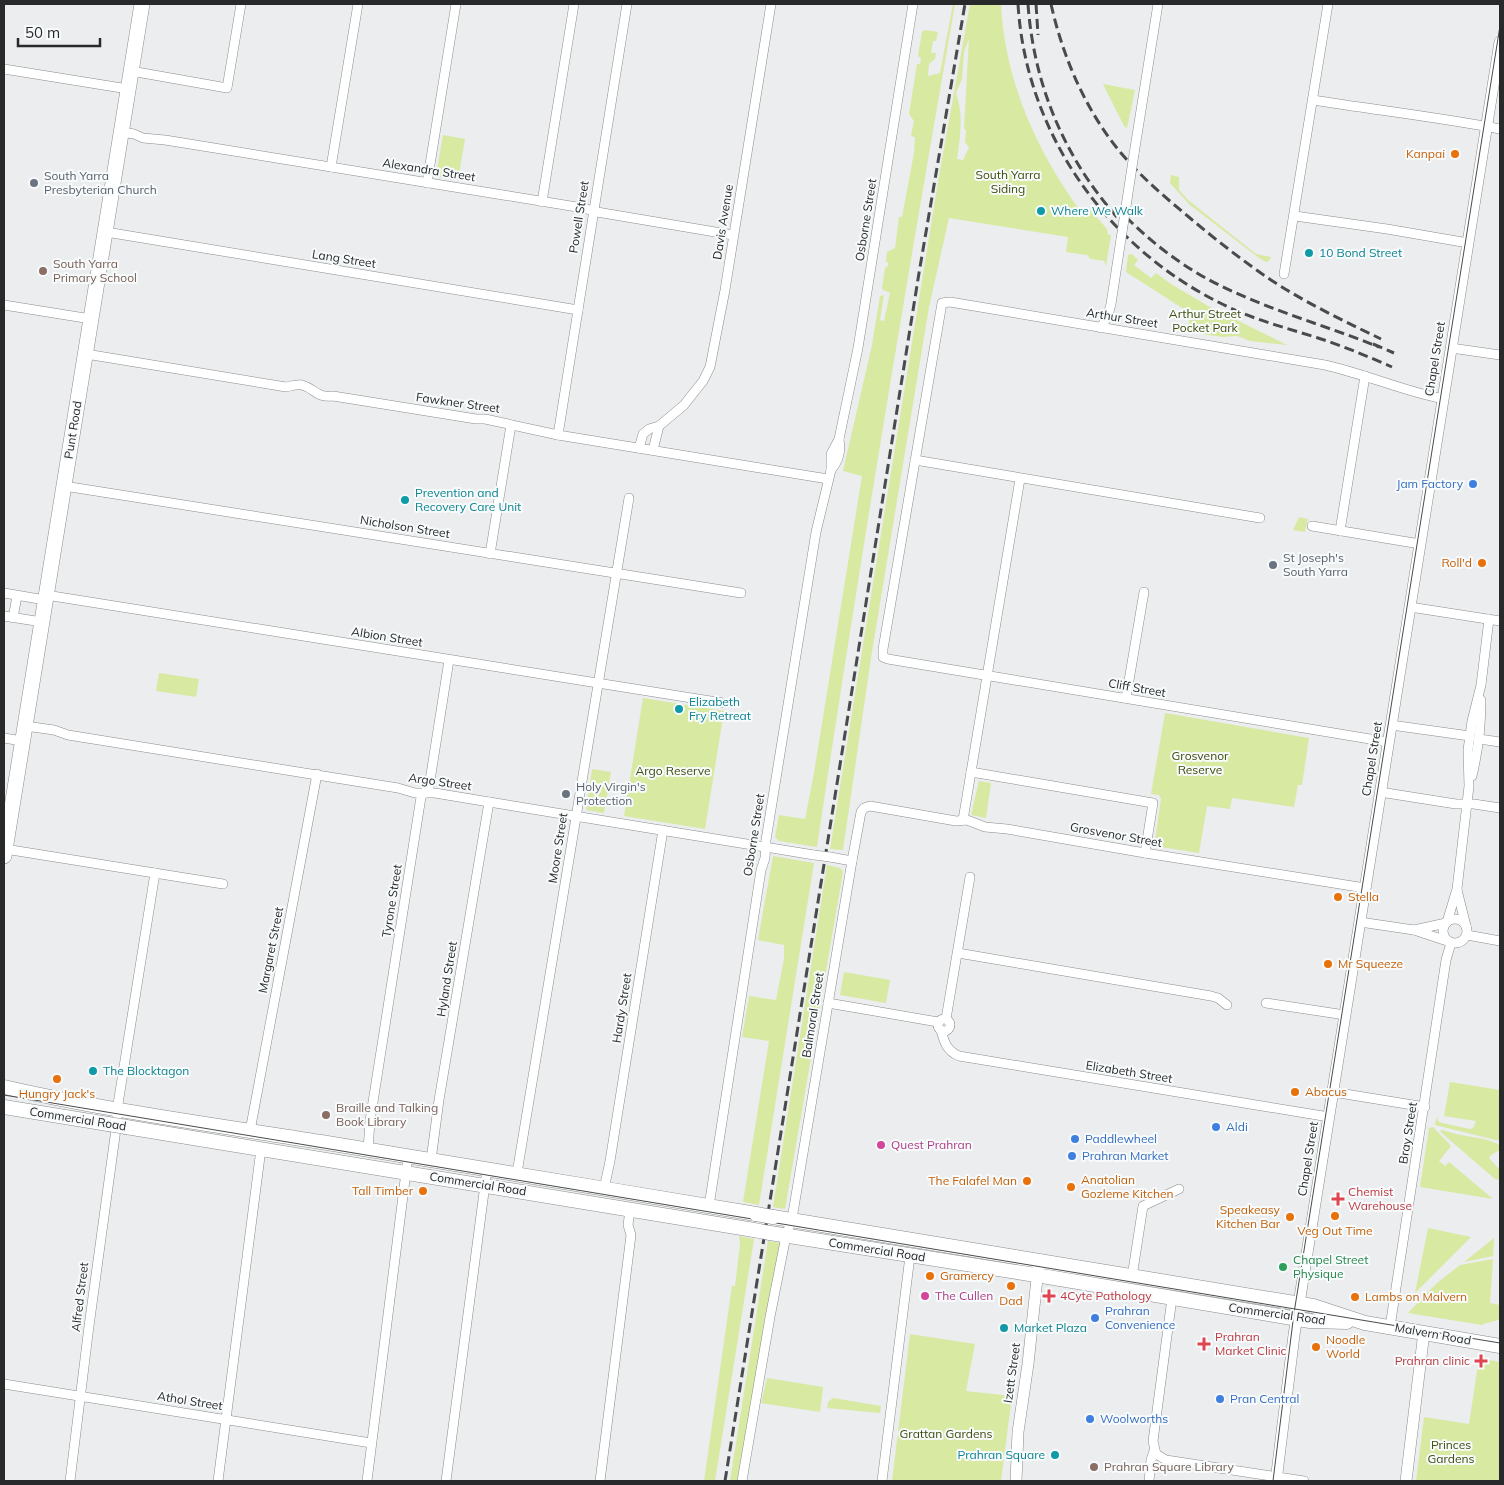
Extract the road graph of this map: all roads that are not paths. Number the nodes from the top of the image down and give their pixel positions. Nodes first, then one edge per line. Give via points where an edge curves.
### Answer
1 (142, 4) edge
2 (241, 4) edge
3 (358, 4) edge
4 (456, 4) edge
5 (574, 4) edge
6 (627, 4) edge
7 (771, 4) edge
8 (913, 4) edge
9 (1158, 4) edge
10 (1328, 4) edge
11 (1500, 42) edge
12 (4, 69) edge
13 (131, 72) junction
14 (128, 89) junction
15 (1313, 100) junction
16 (1487, 126) junction
17 (1500, 129) edge
18 (121, 132) junction
19 (331, 167) junction
20 (427, 183) junction
21 (542, 202) junction
22 (593, 210) junction
23 (1295, 216) junction
24 (106, 232) junction
25 (733, 235) junction
26 (1468, 243) junction
27 (1284, 274) dead end
28 (4, 305) edge
29 (578, 310) junction
30 (92, 319) junction
31 (1101, 328) junction
32 (1451, 348) junction
33 (86, 354) junction
34 (1500, 355) edge
35 (1365, 376) junction
36 (1443, 399) junction
37 (511, 425) junction
38 (659, 426) junction
39 (558, 435) junction
40 (639, 448) junction
41 (653, 450) junction
42 (915, 460) junction
43 (829, 474) junction
44 (1020, 478) junction
45 (64, 486) junction
46 (629, 498) dead end
47 (1260, 518) dead end
48 (1312, 526) dead end
49 (1340, 531) junction
50 (1420, 544) junction
51 (490, 554) junction
52 (616, 574) junction
53 (1144, 592) dead end
54 (741, 593) dead end
55 (4, 594) edge
56 (16, 596) junction
57 (46, 598) junction
58 (1410, 607) junction
59 (8, 617) edge
60 (1489, 619) junction
61 (1500, 621) edge
62 (42, 622) junction
63 (449, 660) junction
64 (987, 676) junction
65 (599, 683) junction
66 (1481, 685) junction
67 (1126, 698) junction
68 (723, 702) dead end
69 (1391, 725) junction
70 (25, 726) junction
71 (1470, 736) junction
72 (4, 738) edge
73 (1480, 739) junction
74 (22, 741) junction
75 (1388, 742) junction
76 (1500, 742) edge
77 (971, 772) junction
78 (317, 774) junction
79 (1469, 786) junction
80 (1380, 792) junction
81 (424, 793) junction
82 (489, 802) junction
83 (1468, 804) junction
84 (864, 808) joint
85 (1500, 808) edge
86 (576, 816) junction
87 (963, 820) junction
88 (663, 830) junction
89 (766, 847) junction
90 (4, 852) edge
91 (1144, 853) junction
92 (852, 861) junction
93 (155, 872) junction
94 (970, 877) dead end
95 (223, 884) dead end
96 (1365, 888) junction
97 (1457, 890) junction
98 (1360, 922) junction
99 (1447, 922) junction
100 (1414, 930) junction
101 (1466, 931) junction
102 (1500, 941) edge
103 (1449, 942) junction
104 (958, 953) junction
105 (828, 1003) junction
106 (1266, 1003) dead end
107 (1227, 1005) dead end
108 (1345, 1015) junction
109 (942, 1024) junction
110 (4, 1087) edge
111 (1332, 1092) junction
112 (4, 1107) edge
113 (1425, 1107) junction
114 (1329, 1117) junction
115 (117, 1119) junction
116 (250, 1131) junction
117 (261, 1149) junction
118 (368, 1150) junction
119 (431, 1160) junction
120 (406, 1168) junction
121 (517, 1173) junction
122 (485, 1181) junction
123 (604, 1189) junction
124 (1180, 1189) dead end
125 (709, 1206) junction
126 (630, 1210) junction
127 (789, 1228) junction
128 (910, 1256) junction
129 (1038, 1273) junction
130 (1132, 1277) junction
131 (1172, 1298) junction
132 (1299, 1304) junction
133 (1296, 1319) junction
134 (1365, 1323) junction
135 (1390, 1327) junction
136 (1424, 1332) junction
137 (1500, 1346) edge
138 (4, 1384) edge
139 (80, 1396) junction
140 (226, 1420) junction
141 (372, 1443) junction
142 (1155, 1453) junction
143 (1276, 1479) edge
144 (70, 1481) edge
145 (218, 1481) edge
146 (367, 1481) edge
147 (446, 1481) edge
148 (600, 1481) edge
149 (742, 1481) edge
150 (882, 1481) edge
151 (1016, 1481) edge
152 (1149, 1481) edge
153 (1304, 1481) edge
154 (1406, 1481) edge

1 - 13 highway, Punt Road
2 - 13 street via 227,88
3 - 19 street
4 - 20 street
5 - 21 street
6 - 22 street, Powell Street
7 - 25 street, Davis Avenue
8 - 43 street, Osborne Street via 858,348 839,439 839,457
9 - 31 street, bridge via 1111,304
10 - 15 street
11 - 16 street, Chapel Street
12 - 14 street
13 - 14 highway, Punt Road
14 - 18 highway, Punt Road
15 - 16 street
15 - 23 street
16 - 17 street
16 - 26 street, Chapel Street
18 - 19 street, Alexandra Street
18 - 24 highway, Punt Road
19 - 20 street, Alexandra Street
20 - 21 street, Alexandra Street
21 - 22 street, Alexandra Street
22 - 25 street, Alexandra Street
22 - 29 street, Powell Street
23 - 26 street
23 - 27 street
24 - 29 street, Lang Street
24 - 30 highway, Punt Road
25 - 38 street, Davis Avenue via 710,366 694,394
26 - 32 street, Chapel Street
28 - 30 street
29 - 39 street, Powell Street
30 - 33 highway, Punt Road
31 - 35 street, Arthur Street via 1317,363
31 - 42 street, Arthur Street via 942,303
32 - 34 street
32 - 36 street, Chapel Street
33 - 37 street, Fawkner Street via 286,387 305,386 318,396 485,418
33 - 45 highway, Punt Road
35 - 36 street, Arthur Street
35 - 49 street
36 - 50 street, Chapel Street
37 - 39 street, Fawkner Street
37 - 51 street
38 - 40 street, Davis Avenue via 642,434
38 - 41 street
39 - 40 street, Fawkner Street
40 - 41 street, Fawkner Street
41 - 43 street, Fawkner Street
42 - 44 street
42 - 64 street, Cliff Street via 883,657
43 - 89 street, Osborne Street via 816,532
44 - 47 street
44 - 64 street
45 - 51 street, Nicholson Street
45 - 57 highway, Punt Road
46 - 52 street, Moore Street
48 - 49 street
49 - 50 street
50 - 58 street, Chapel Street
51 - 52 street, Nicholson Street
52 - 54 street, Nicholson Street
52 - 65 street, Moore Street
53 - 67 street
55 - 56 street, Albion Street
56 - 57 street, Albion Street
56 - 59 street
57 - 62 highway, Punt Road
57 - 63 street, Albion Street
58 - 60 street
58 - 69 street, Chapel Street
59 - 62 street
60 - 61 street
60 - 66 street
62 - 70 highway, Punt Road
63 - 65 street, Albion Street
63 - 81 street, Tyrone Street via 430,787
64 - 67 street, Cliff Street
64 - 77 street
65 - 68 street, Albion Street
65 - 86 street, Moore Street
66 - 71 street
66 - 73 street
67 - 75 street, Cliff Street
69 - 71 street
69 - 75 street, Chapel Street
70 - 74 highway, Punt Road
70 - 78 street, Argo Street
71 - 79 street
72 - 74 street
73 - 76 street
73 - 79 street
74 - 90 highway, Punt Road
75 - 80 street, Chapel Street
77 - 87 street
77 - 91 street via 1153,803
78 - 81 street, Argo Street
78 - 116 street, Margaret Street
79 - 83 street
80 - 83 street
80 - 96 street, Chapel Street
81 - 82 street, Argo Street
81 - 118 street, Tyrone Street via 370,1121
82 - 86 street, Argo Street
82 - 119 street, Hyland Street
83 - 85 street
83 - 97 street
84 - 87 street, Grosvenor Street via 870,806
84 - 92 street, Balmoral Street
86 - 88 street, Argo Street
86 - 121 street, Moore Street
87 - 91 street, Grosvenor Street via 985,827
88 - 89 street, Argo Street
88 - 123 street, Hardy Street
89 - 92 street, Argo Street, bridge
89 - 125 street, Osborne Street
90 - 93 street
91 - 96 street, Grosvenor Street
92 - 105 street, Balmoral Street
93 - 95 street
93 - 115 street, Alfred Street
94 - 104 street
96 - 98 street, Chapel Street
97 - 99 street
97 - 101 street
98 - 100 street
98 - 108 street, Chapel Street
99 - 100 street
99 - 101 street via 1462,921
99 - 103 street via 1443,934
100 - 103 street
101 - 102 street
101 - 103 street via 1462,941
103 - 113 street, Bray Street
104 - 107 street via 1211,996
104 - 109 street
105 - 109 street
105 - 127 street, Balmoral Street
106 - 108 street
108 - 111 street, Chapel Street
109 - 114 street, Elizabeth Street via 946,1046 959,1056
110 - 115 main road, Commercial Road
111 - 113 street
111 - 114 street, Chapel Street
112 - 115 main road, Commercial Road
113 - 135 street, Bray Street
114 - 132 street, Chapel Street
115 - 116 main road, Commercial Road
115 - 117 main road, Commercial Road
115 - 139 street, Alfred Street
116 - 118 main road, Commercial Road
117 - 120 main road, Commercial Road
117 - 140 street
118 - 119 main road, Commercial Road
119 - 121 main road, Commercial Road
120 - 122 main road, Commercial Road
120 - 141 street
121 - 123 main road, Commercial Road
122 - 126 main road, Commercial Road
122 - 147 street
123 - 125 main road, Commercial Road
124 - 130 street via 1143,1206
125 - 127 main road, Commercial Road, bridge via 773,1217
126 - 127 main road, Commercial Road, bridge via 770,1233
126 - 148 street via 628,1225 632,1235
127 - 128 main road, Commercial Road
127 - 130 main road, Commercial Road
127 - 149 street, Balmoral Street
128 - 129 main road, Commercial Road
128 - 150 street
129 - 131 main road, Commercial Road
129 - 151 street, Izett Street via 1018,1432
130 - 132 main road, Commercial Road
131 - 133 main road, Commercial Road
131 - 142 street via 1153,1441
132 - 133 street, Chapel Street
132 - 134 main road, Commercial Road
133 - 134 main road, Commercial Road
133 - 143 street, Chapel Street
134 - 135 main road, Malvern Road
135 - 136 main road, Malvern Road
136 - 137 main road, Malvern Road
136 - 154 street
138 - 139 street, Athol Street
139 - 140 street, Athol Street
139 - 144 street, Alfred Street
140 - 141 street, Athol Street
140 - 145 street
141 - 146 street
142 - 143 street via 1166,1460
142 - 152 street via 1150,1460
143 - 153 street

